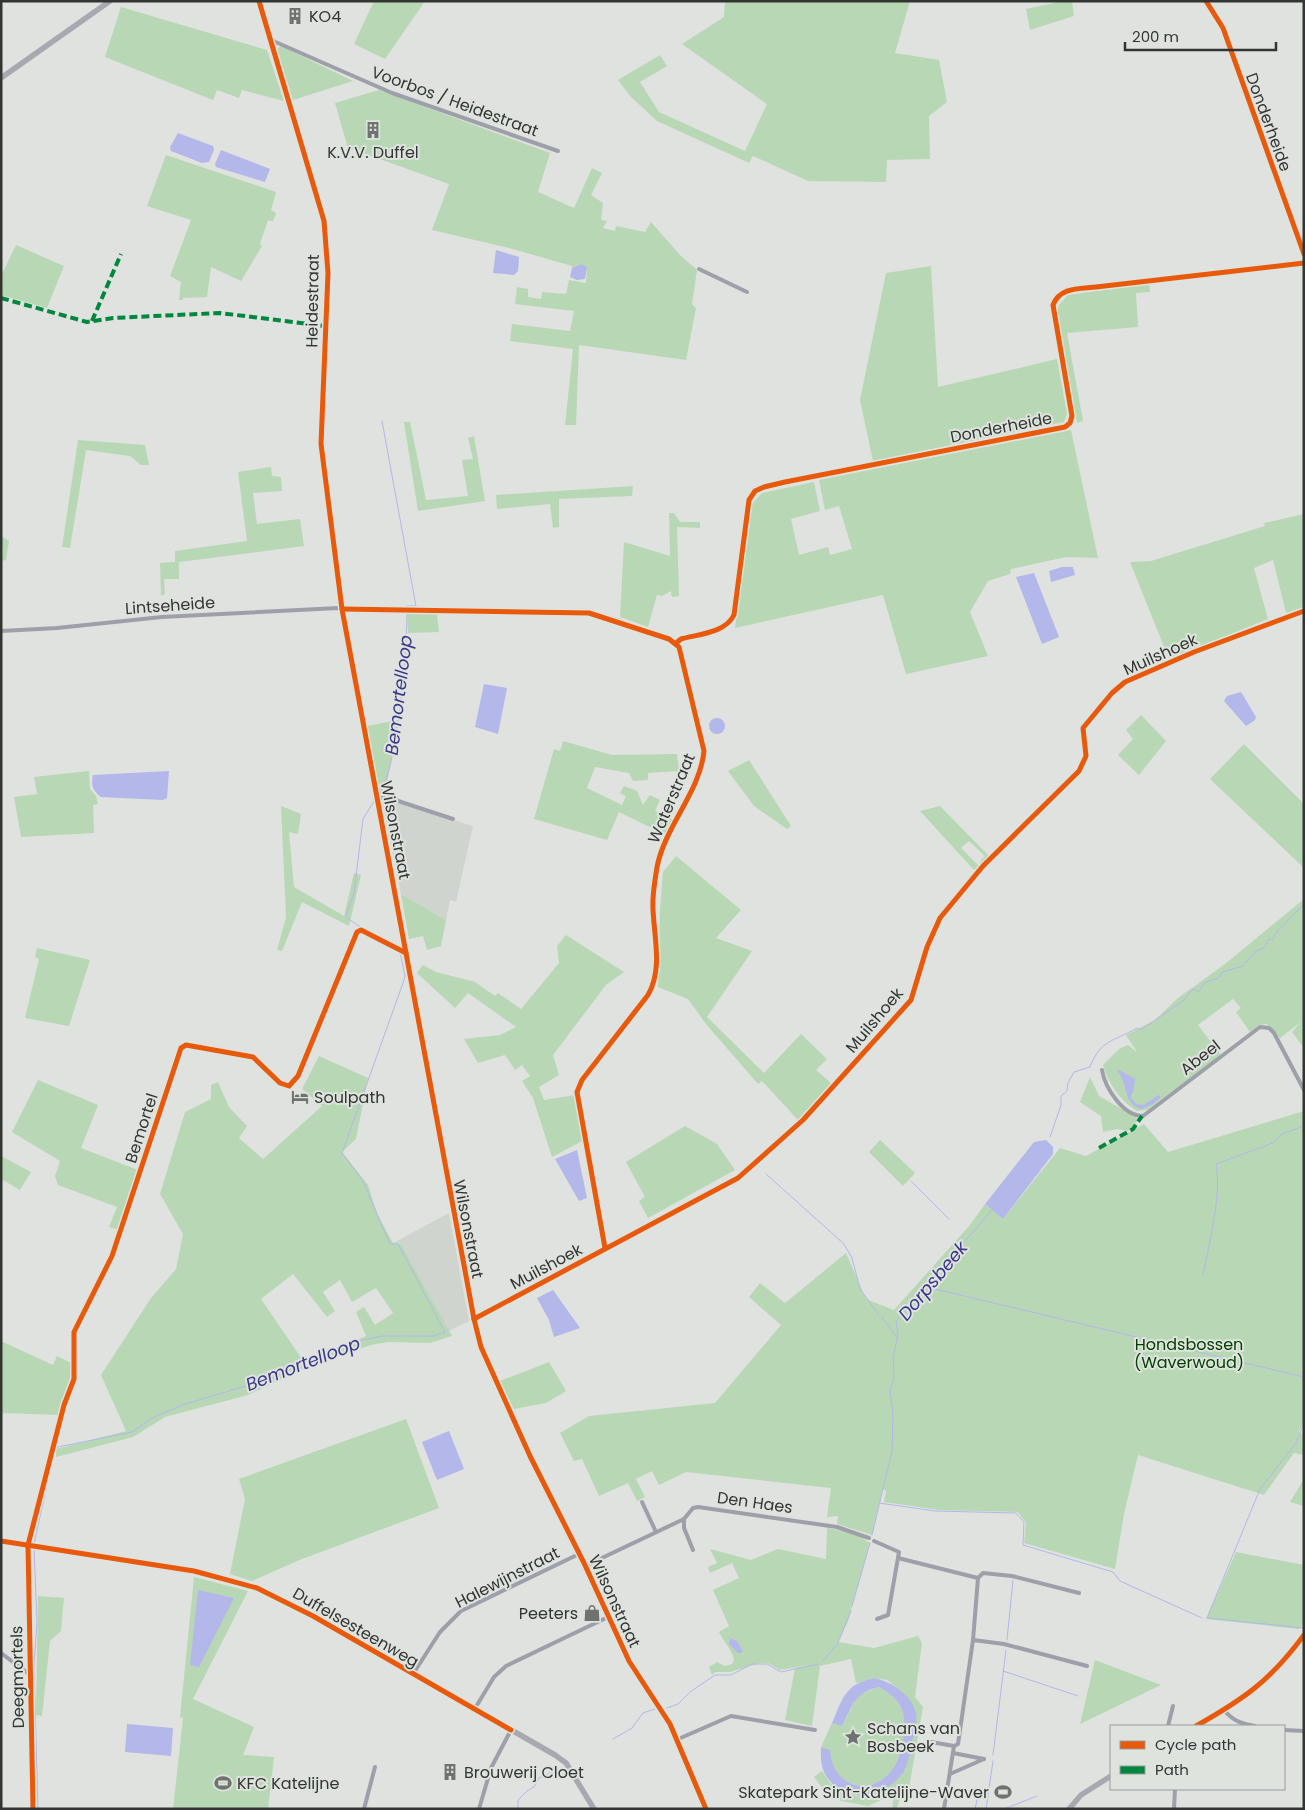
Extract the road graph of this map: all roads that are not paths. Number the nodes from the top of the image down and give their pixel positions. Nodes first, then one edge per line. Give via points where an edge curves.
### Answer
1 (110, 1) edge
2 (259, 1) edge
3 (1206, 1) edge
4 (271, 40) junction
5 (1, 78) edge
6 (558, 151) dead end
7 (1304, 254) edge
8 (1304, 262) edge
9 (698, 269) dead end
10 (747, 292) dead end
11 (342, 609) junction
12 (1304, 611) edge
13 (1, 631) edge
14 (676, 643) junction
15 (377, 798) junction
16 (453, 819) dead end
17 (406, 953) junction
18 (1102, 1070) dead end
19 (1304, 1090) edge
20 (605, 1248) junction
21 (474, 1319) junction
22 (642, 1502) dead end
23 (684, 1519) junction
24 (656, 1532) junction
25 (868, 1538) dead end
26 (1, 1541) edge
27 (874, 1541) dead end
28 (28, 1545) junction
29 (693, 1550) dead end
30 (580, 1554) junction
31 (898, 1558) junction
32 (585, 1566) junction
33 (978, 1578) junction
34 (1079, 1593) dead end
35 (608, 1617) junction
36 (877, 1619) dead end
37 (1304, 1635) edge
38 (973, 1640) junction
39 (1, 1653) edge
40 (1087, 1666) dead end
41 (28, 1674) junction
42 (413, 1674) junction
43 (1174, 1706) dead end
44 (474, 1710) junction
45 (1224, 1710) junction
46 (1168, 1725) edge
47 (1198, 1725) edge
48 (1248, 1725) edge
49 (511, 1730) junction
50 (815, 1730) dead end
51 (1285, 1730) edge
52 (1304, 1731) edge
53 (676, 1740) junction
54 (931, 1742) dead end
55 (954, 1746) junction
56 (953, 1753) junction
57 (375, 1766) dead end
58 (950, 1774) junction
59 (1110, 1777) edge
60 (1175, 1790) edge
61 (33, 1809) edge
62 (364, 1809) edge
63 (478, 1809) edge
64 (594, 1809) edge
65 (706, 1809) edge
66 (944, 1809) edge
67 (1069, 1809) edge
68 (1174, 1809) edge

1 - 5 street
2 - 4 street, Heidestraat
3 - 7 street, Donderheide via 1222,28
4 - 6 street, Voorbos / Heidestraat via 392,93
4 - 11 street, Heidestraat via 324,221 328,273 321,444
8 - 14 street, Donderheide via 1060,294 1053,305 1072,416 1070,423 1056,429 764,486 755,491 749,500 734,615 722,628
9 - 10 street
11 - 13 street, Lintseheide via 162,617
11 - 14 street via 589,613
11 - 15 street, Wilsonstraat
12 - 20 street, Muilshoek via 1141,675 1112,693 1083,728 1086,756 1079,770 999,849 950,906 932,932 911,1000 819,1103 784,1140 738,1178
14 - 20 street, Waterstraat via 681,651 704,751 701,767 657,867 652,896 655,980 648,995 582,1080 577,1092
15 - 16 street, Wilsonstraat via 389,798
15 - 17 street, Wilsonstraat
17 - 21 street, Wilsonstraat
17 - 28 street, Bemortel via 361,930 357,932 298,1076 289,1086 280,1083 253,1057 186,1045 181,1048 112,1256 74,1332 74,1379
18 - 19 street, Abeel via 1115,1098 1131,1112 1143,1116 1260,1027 1269,1028 1274,1034
20 - 21 street, Muilshoek
21 - 30 street, Wilsonstraat via 481,1347 510,1413
22 - 24 street
23 - 24 street, Den Haes
23 - 25 street, Den Haes via 698,1507 827,1525
23 - 29 street via 684,1528
24 - 32 street, Den Haes
26 - 28 street, Duffelsesteenweg
27 - 31 street via 899,1552
28 - 41 street, Deegmortels
28 - 42 street, Duffelsesteenweg via 233,1580 286,1601
30 - 32 street, Wilsonstraat
30 - 42 street, Halewijnstraat via 461,1611 440,1632
31 - 33 street
31 - 36 street via 888,1615
32 - 35 street, Wilsonstraat
33 - 34 street via 983,1573 1012,1576
33 - 38 street
35 - 44 street via 506,1666 494,1677
35 - 53 street, Wilsonstraat
37 - 45 street via 1260,1685
38 - 40 street via 1004,1644
38 - 55 street via 958,1744
39 - 41 street
41 - 61 street, Deegmortels
42 - 44 street, Duffelsesteenweg
43 - 46 street
44 - 49 street, Duffelsesteenweg
45 - 47 street
45 - 48 street via 1230,1718
49 - 63 street via 495,1759
49 - 64 street, Duffelsesteenweg via 566,1763
50 - 53 street via 731,1716
51 - 52 street
53 - 65 street, Wilsonstraat
54 - 55 street
55 - 56 street
56 - 58 street
56 - 58 street via 984,1759
57 - 62 street
58 - 66 street
59 - 67 street via 1081,1795
60 - 68 street

